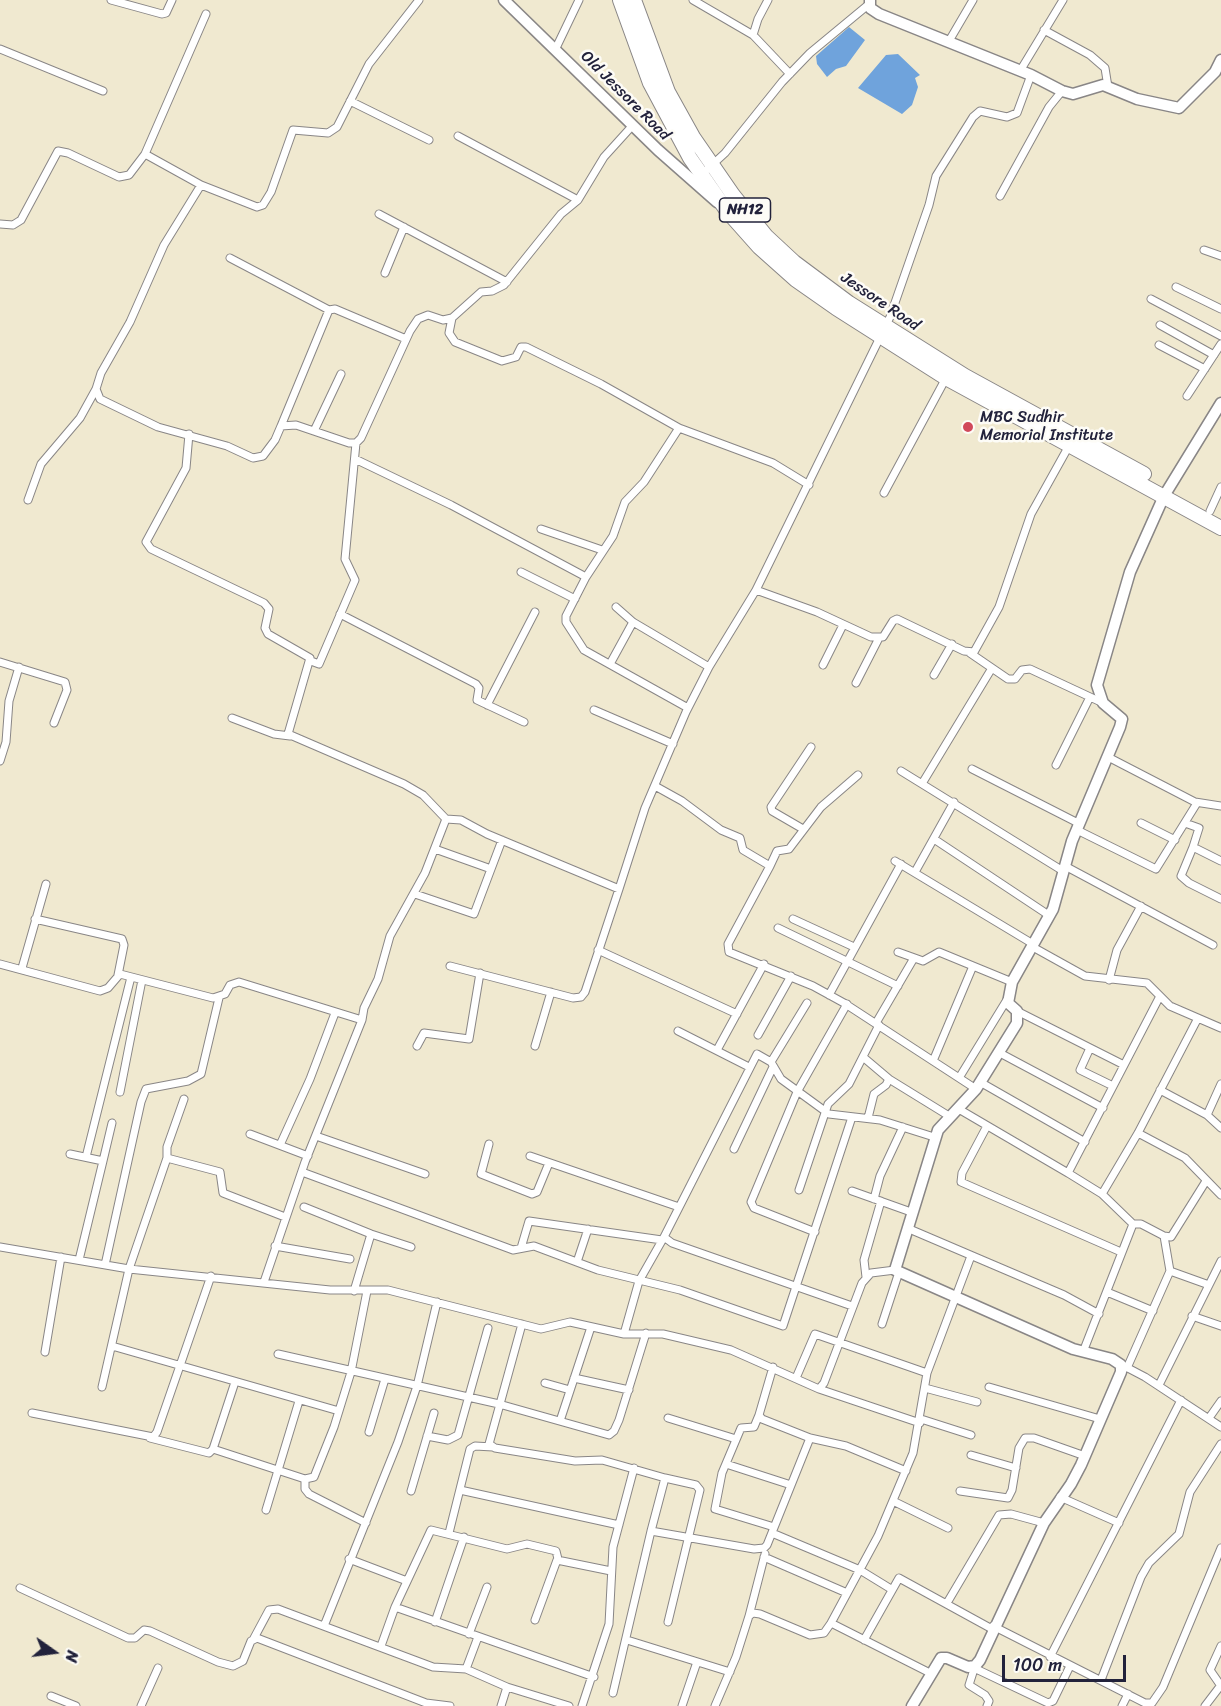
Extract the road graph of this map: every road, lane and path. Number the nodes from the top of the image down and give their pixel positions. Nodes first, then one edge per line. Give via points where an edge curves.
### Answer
1 (111, 0) edge
2 (172, 0) edge
3 (419, 0) edge
4 (504, 0) edge
5 (579, 0) edge
6 (620, 0) edge
7 (634, 0) edge
8 (693, 0) edge
9 (768, 0) edge
10 (973, 0) edge
11 (1063, 0) edge
12 (869, 2) edge
13 (206, 14) dead end
14 (1044, 30) junction
15 (753, 35) junction
16 (949, 41) junction
17 (556, 48) junction
18 (0, 49) edge
19 (1221, 60) edge
20 (1020, 71) junction
21 (790, 74) junction
22 (1031, 75) junction
23 (1108, 87) junction
24 (103, 91) dead end
25 (1062, 92) junction
26 (663, 95) junction
27 (350, 101) junction
28 (633, 125) junction
29 (458, 136) dead end
30 (429, 140) dead end
31 (145, 154) junction
32 (702, 174) junction
33 (201, 185) junction
34 (1000, 196) dead end
35 (578, 200) junction
36 (378, 214) dead end
37 (0, 224) edge
38 (404, 227) junction
39 (1204, 250) dead end
40 (1221, 256) edge
41 (230, 258) dead end
42 (385, 273) dead end
43 (507, 282) junction
44 (1176, 287) dead end
45 (1152, 299) dead end
46 (843, 305) junction
47 (1221, 309) edge
48 (329, 310) junction
49 (452, 318) junction
50 (1160, 325) dead end
51 (883, 332) junction
52 (1221, 336) edge
53 (406, 339) junction
54 (1221, 344) edge
55 (1159, 345) dead end
56 (1214, 355) junction
57 (1205, 369) junction
58 (341, 374) dead end
59 (946, 378) junction
60 (96, 389) junction
61 (1186, 396) dead end
62 (1221, 403) edge
63 (280, 426) junction
64 (679, 428) junction
65 (314, 431) junction
66 (189, 434) junction
67 (356, 442) junction
68 (1070, 444) junction
69 (355, 459) junction
70 (809, 485) junction
71 (1221, 487) edge
72 (1166, 492) junction
73 (884, 493) dead end
74 (28, 500) dead end
75 (1215, 514) edge
76 (1221, 528) edge
77 (541, 529) dead end
78 (602, 550) junction
79 (521, 572) dead end
80 (586, 577) junction
81 (756, 590) junction
82 (575, 599) junction
83 (616, 608) dead end
84 (535, 612) dead end
85 (340, 614) junction
86 (633, 622) junction
87 (843, 624) junction
88 (879, 638) junction
89 (952, 644) junction
90 (970, 653) junction
91 (311, 661) junction
92 (0, 662) edge
93 (610, 664) junction
94 (823, 665) dead end
95 (709, 667) junction
96 (19, 668) junction
97 (992, 668) junction
98 (934, 675) dead end
99 (856, 683) dead end
100 (1090, 697) junction
101 (1103, 703) junction
102 (487, 705) junction
103 (688, 708) junction
104 (594, 710) dead end
105 (232, 718) dead end
106 (524, 722) dead end
107 (54, 723) dead end
108 (290, 736) junction
109 (673, 744) junction
110 (812, 747) dead end
111 (1107, 757) junction
112 (0, 761) edge
113 (1056, 765) dead end
114 (972, 769) dead end
115 (901, 771) dead end
116 (858, 776) dead end
117 (923, 782) junction
118 (655, 786) junction
119 (954, 802) junction
120 (1197, 803) junction
121 (1221, 806) edge
122 (446, 819) junction
123 (1141, 823) dead end
124 (1185, 823) junction
125 (1078, 827) junction
126 (804, 829) junction
127 (933, 839) junction
128 (502, 840) junction
129 (1175, 840) junction
130 (1193, 847) junction
131 (435, 849) junction
132 (1221, 861) edge
133 (770, 866) junction
134 (491, 869) junction
135 (1064, 869) junction
136 (915, 872) junction
137 (46, 884) dead end
138 (619, 889) junction
139 (415, 894) junction
140 (1221, 900) edge
141 (1141, 906) junction
142 (1050, 916) junction
143 (35, 919) junction
144 (793, 919) dead end
145 (778, 928) dead end
146 (1032, 945) junction
147 (1213, 945) dead end
148 (854, 947) junction
149 (598, 950) junction
150 (898, 952) dead end
151 (914, 958) junction
152 (847, 961) junction
153 (0, 963) edge
154 (764, 964) junction
155 (450, 966) dead end
156 (973, 966) junction
157 (22, 968) junction
158 (480, 974) junction
159 (118, 975) junction
160 (791, 976) junction
161 (131, 977) junction
162 (142, 980) junction
163 (1109, 980) junction
164 (1012, 982) junction
165 (898, 986) junction
166 (551, 992) junction
167 (829, 994) junction
168 (1160, 996) junction
169 (219, 998) junction
170 (1008, 998) junction
171 (807, 1003) dead end
172 (847, 1004) junction
173 (1017, 1011) junction
174 (335, 1013) junction
175 (737, 1014) junction
176 (1198, 1018) junction
177 (362, 1020) junction
178 (878, 1024) junction
179 (1221, 1028) edge
180 (678, 1031) dead end
181 (758, 1035) dead end
182 (417, 1046) dead end
183 (535, 1046) dead end
184 (1090, 1048) junction
185 (717, 1050) junction
186 (998, 1052) junction
187 (863, 1057) junction
188 (933, 1061) junction
189 (772, 1064) junction
190 (1124, 1065) junction
191 (749, 1067) junction
192 (959, 1078) junction
193 (889, 1079) junction
194 (1221, 1084) edge
195 (978, 1086) junction
196 (1113, 1086) junction
197 (1160, 1090) junction
198 (120, 1092) dead end
199 (797, 1092) junction
200 (184, 1099) dead end
201 (1102, 1107) junction
202 (825, 1112) junction
203 (953, 1112) junction
204 (1207, 1115) junction
205 (852, 1117) junction
206 (868, 1118) junction
207 (112, 1123) dead end
208 (987, 1126) junction
209 (903, 1127) junction
210 (1221, 1128) edge
211 (1138, 1133) junction
212 (250, 1134) dead end
213 (316, 1136) junction
214 (934, 1137) junction
215 (1085, 1142) junction
216 (489, 1144) dead end
217 (280, 1145) junction
218 (734, 1149) dead end
219 (70, 1154) dead end
220 (308, 1156) junction
221 (530, 1156) dead end
222 (86, 1157) junction
223 (167, 1158) junction
224 (103, 1161) junction
225 (549, 1163) junction
226 (302, 1172) junction
227 (1068, 1173) junction
228 (425, 1174) dead end
229 (1206, 1181) junction
230 (799, 1190) dead end
231 (852, 1191) dead end
232 (1102, 1194) junction
233 (1221, 1196) edge
234 (878, 1200) junction
235 (304, 1207) dead end
236 (679, 1207) junction
237 (911, 1212) junction
238 (285, 1217) junction
239 (1133, 1224) junction
240 (588, 1228) junction
241 (906, 1228) junction
242 (815, 1232) junction
243 (371, 1234) junction
244 (1164, 1236) junction
245 (663, 1238) junction
246 (275, 1246) junction
247 (0, 1247) edge
248 (411, 1247) dead end
249 (521, 1248) junction
250 (1121, 1252) junction
251 (971, 1256) junction
252 (61, 1257) junction
253 (350, 1259) dead end
254 (79, 1260) junction
255 (1221, 1261) edge
256 (577, 1262) junction
257 (105, 1265) junction
258 (129, 1269) junction
259 (897, 1271) junction
260 (1170, 1271) junction
261 (211, 1276) junction
262 (866, 1277) junction
263 (639, 1281) junction
264 (264, 1282) junction
265 (1209, 1285) junction
266 (797, 1286) junction
267 (354, 1291) junction
268 (367, 1291) junction
269 (1107, 1292) junction
270 (955, 1294) junction
271 (437, 1302) junction
272 (852, 1306) junction
273 (1153, 1311) junction
274 (1099, 1314) junction
275 (1192, 1316) junction
276 (522, 1324) junction
277 (882, 1324) dead end
278 (1221, 1326) edge
279 (591, 1327) junction
280 (488, 1328) dead end
281 (646, 1333) junction
282 (624, 1334) junction
283 (839, 1341) junction
284 (112, 1346) junction
285 (45, 1352) dead end
286 (1083, 1352) junction
287 (278, 1354) dead end
288 (180, 1364) junction
289 (1124, 1366) junction
290 (773, 1367) junction
291 (351, 1372) junction
292 (927, 1373) junction
293 (574, 1378) junction
294 (795, 1378) junction
295 (385, 1379) junction
296 (235, 1382) junction
297 (545, 1383) dead end
298 (417, 1386) junction
299 (1159, 1386) junction
300 (102, 1387) dead end
301 (989, 1387) dead end
302 (925, 1388) junction
303 (819, 1389) junction
304 (570, 1390) junction
305 (629, 1390) junction
306 (469, 1397) junction
307 (1181, 1400) junction
308 (299, 1401) junction
309 (1221, 1401) edge
310 (977, 1402) dead end
311 (499, 1404) junction
312 (339, 1411) junction
313 (32, 1413) dead end
314 (434, 1413) dead end
315 (759, 1415) junction
316 (668, 1418) dead end
317 (1209, 1418) junction
318 (1100, 1419) junction
319 (560, 1421) junction
320 (920, 1421) junction
321 (1221, 1427) edge
322 (369, 1432) dead end
323 (971, 1435) dead end
324 (427, 1436) junction
325 (150, 1438) junction
326 (810, 1438) junction
327 (736, 1439) junction
328 (1221, 1444) edge
329 (493, 1447) junction
330 (213, 1449) junction
331 (971, 1455) dead end
332 (1085, 1456) junction
333 (726, 1464) junction
334 (634, 1468) junction
335 (1016, 1468) junction
336 (278, 1470) junction
337 (906, 1471) junction
338 (665, 1478) junction
339 (305, 1479) junction
340 (792, 1485) junction
341 (460, 1490) junction
342 (411, 1491) dead end
343 (960, 1491) dead end
344 (1011, 1494) junction
345 (1060, 1497) junction
346 (893, 1501) junction
347 (266, 1510) dead end
348 (1011, 1514) junction
349 (366, 1523) junction
350 (1044, 1523) junction
351 (1119, 1523) junction
352 (619, 1525) junction
353 (948, 1528) dead end
354 (773, 1530) junction
355 (651, 1531) junction
356 (448, 1533) junction
357 (464, 1537) junction
358 (687, 1537) junction
359 (767, 1545) junction
360 (1221, 1548) edge
361 (764, 1557) junction
362 (350, 1559) junction
363 (558, 1559) junction
364 (860, 1570) junction
365 (611, 1571) junction
366 (406, 1581) junction
367 (487, 1587) dead end
368 (20, 1588) dead end
369 (891, 1589) junction
370 (847, 1593) junction
371 (947, 1604) junction
372 (394, 1607) junction
373 (749, 1616) junction
374 (535, 1620) dead end
375 (435, 1622) junction
376 (668, 1622) dead end
377 (831, 1623) junction
378 (324, 1626) junction
379 (993, 1628) junction
380 (469, 1634) junction
381 (478, 1637) junction
382 (254, 1638) junction
383 (627, 1640) junction
384 (864, 1640) junction
385 (381, 1646) junction
386 (1221, 1646) edge
387 (1050, 1658) junction
388 (697, 1662) junction
389 (1070, 1666) junction
390 (974, 1667) junction
391 (158, 1668) dead end
392 (466, 1669) junction
393 (730, 1672) junction
394 (930, 1673) junction
395 (594, 1677) junction
396 (1101, 1680) junction
397 (1221, 1685) edge
398 (507, 1687) junction
399 (613, 1693) dead end
400 (1128, 1694) junction
401 (51, 1696) dead end
402 (565, 1705) edge
403 (1147, 1705) edge
404 (76, 1706) edge
405 (141, 1706) edge
406 (450, 1706) edge
407 (501, 1706) edge
408 (582, 1706) edge
409 (682, 1706) edge
410 (715, 1706) edge
411 (912, 1706) edge
412 (987, 1706) edge
413 (1122, 1706) edge
414 (1205, 1706) edge

1 - 2 street via 162,14
3 - 27 street via 369,64
4 - 17 street, Old Jessore Road
5 - 17 street
6 - 26 highway, NH12
7 - 26 highway, NH12
8 - 15 street
9 - 15 street
10 - 16 street
11 - 14 street
12 - 16 street via 879,14
12 - 21 street
13 - 31 street
14 - 20 street
14 - 23 street via 1090,55 1105,68
15 - 21 street
16 - 20 street
17 - 28 street, Old Jessore Road
18 - 24 street
19 - 23 street via 1215,72 1179,108 1137,99
20 - 22 street
21 - 32 street
22 - 25 street
22 - 51 street via 1017,113 1007,117 980,111 936,176
23 - 25 street via 1103,85 1083,93
25 - 34 street via 1049,107
26 - 32 highway, NH12
27 - 30 street
27 - 33 street via 333,130 293,130 272,192 263,205 257,207
28 - 32 street, Old Jessore Road
28 - 35 street via 604,157
29 - 35 street
31 - 33 street
31 - 37 street via 129,175 119,177 58,151 21,220 13,225
32 - 46 highway, Jessore Road / NH12
32 - 46 highway, NH12 via 727,211 759,247 796,280
33 - 60 street via 164,245
35 - 43 street via 561,214
36 - 38 street
38 - 42 street
38 - 43 street
39 - 40 street
41 - 48 street
43 - 49 street via 492,291 481,292
44 - 47 street
45 - 52 street
46 - 51 highway, Jessore Road / NH12
48 - 53 street via 335,309
48 - 63 street
49 - 53 street via 423,316
49 - 64 street via 448,333 455,342 502,361 516,357 521,347 526,347
50 - 56 street
51 - 59 highway, Jessore Road / NH12
51 - 70 street
51 - 72 highway, Jessore Road / NH12
53 - 67 street
54 - 56 street
55 - 57 street
56 - 57 street
57 - 61 street
58 - 65 street
59 - 68 highway, Jessore Road / NH12
59 - 73 street
60 - 66 street via 100,399 109,405 158,427
60 - 74 street via 81,418 41,464
62 - 72 street
63 - 65 street via 296,425
63 - 66 street via 263,456 253,458
64 - 70 street via 773,463
64 - 78 street via 644,482 625,502 620,523
65 - 67 street
66 - 91 street via 188,462 147,538 147,546 264,603 269,609 265,628 268,634
67 - 69 street
68 - 72 highway, Jessore Road / NH12
68 - 90 street via 1031,514 999,607 976,650
69 - 80 street
69 - 85 street via 345,559 355,580
70 - 81 street
71 - 75 street
72 - 75 highway, Jessore Road / NH12
72 - 76 highway, Jessore Road / NH12
72 - 101 street via 1130,572 1099,670 1097,685
77 - 78 street
78 - 80 street
79 - 82 street
80 - 82 street
81 - 87 street
81 - 95 street
82 - 93 street via 567,626 585,650
83 - 86 street
84 - 102 street
85 - 91 street via 319,664
85 - 102 street via 476,684 476,698
86 - 93 street
86 - 95 street
87 - 88 street
87 - 94 street
88 - 89 street via 897,619
88 - 99 street
89 - 90 street
89 - 98 street
90 - 97 street
91 - 108 street via 288,728
92 - 96 street
93 - 103 street
95 - 103 street
96 - 107 street via 65,682 67,690
96 - 112 street via 9,701 6,742
97 - 100 street via 1012,680 1029,669
97 - 117 street
100 - 101 street
100 - 113 street
101 - 111 street via 1122,719
102 - 106 street
103 - 109 street
104 - 109 street
105 - 108 street
108 - 122 street via 404,784 423,795
109 - 118 street
110 - 126 street via 771,807
111 - 120 street
111 - 125 street
114 - 125 street
115 - 117 street
116 - 126 street via 821,807
117 - 119 street
118 - 133 street via 740,838 743,850
118 - 138 street
119 - 127 street
119 - 135 street
120 - 121 street
120 - 124 street
122 - 128 street via 461,820
122 - 131 street
123 - 129 street
124 - 129 street
124 - 130 street via 1199,828
125 - 129 street via 1154,869 1159,868
125 - 135 street
126 - 133 street via 789,849 774,854
127 - 136 street
127 - 142 street
128 - 134 street
128 - 138 street
130 - 132 street
130 - 140 street via 1181,876
131 - 134 street
131 - 139 street
133 - 154 street via 728,944 729,952
134 - 139 street via 474,914
135 - 141 street
135 - 142 street
136 - 146 street
136 - 148 street via 898,862
137 - 143 street
138 - 149 street
139 - 177 street via 390,936
141 - 147 street
141 - 163 street via 1117,950
142 - 146 street
143 - 157 street
143 - 159 street via 122,939
144 - 148 street
145 - 152 street
146 - 163 street via 1085,976
146 - 164 street
148 - 152 street
149 - 166 street via 583,996 573,998
149 - 175 street
150 - 151 street
151 - 156 street via 922,961 939,952
151 - 165 street
152 - 165 street
152 - 167 street
153 - 157 street
154 - 160 street
154 - 175 street
155 - 158 street
156 - 164 street
156 - 188 street
157 - 159 street via 100,991 108,988
158 - 166 street
158 - 182 street via 469,1039 424,1034
159 - 161 street
160 - 167 street
160 - 181 street
161 - 162 street
161 - 222 street
162 - 169 street
162 - 198 street
163 - 168 street via 1147,983
164 - 170 street
165 - 178 street
166 - 183 street
167 - 172 street
168 - 176 street via 1170,1006
168 - 190 street
169 - 174 street via 230,985 239,982
169 - 257 street via 201,1074 188,1081 146,1089
170 - 173 street
170 - 192 street
171 - 189 street
172 - 178 street
172 - 199 street
173 - 184 street
173 - 186 street via 1017,1023
174 - 177 street
174 - 217 street
175 - 185 street
176 - 179 street
176 - 197 street
177 - 213 street
178 - 187 street
178 - 188 street
180 - 185 street
184 - 190 street
184 - 196 street via 1080,1070
185 - 191 street
186 - 195 street
186 - 201 street
187 - 193 street
187 - 202 street via 849,1084
188 - 192 street
189 - 191 street via 757,1054
189 - 199 street via 777,1075
189 - 218 street
190 - 196 street
191 - 236 street
192 - 195 street
193 - 203 street
193 - 206 street via 874,1094
194 - 204 street
195 - 203 street
195 - 215 street
196 - 201 street
197 - 204 street
197 - 211 street
199 - 202 street
199 - 242 street via 772,1146 752,1205
200 - 223 street via 167,1147
201 - 215 street
202 - 205 street
202 - 230 street
203 - 208 street
203 - 214 street
204 - 210 street
205 - 206 street
205 - 242 street
206 - 209 street
207 - 224 street
208 - 227 street
208 - 250 street via 960,1182
209 - 214 street
209 - 234 street via 880,1176
211 - 229 street via 1185,1158
211 - 232 street
212 - 217 street
213 - 220 street
213 - 228 street
214 - 237 street
215 - 227 street
216 - 225 street via 481,1174 532,1194 537,1192
217 - 220 street
219 - 222 street
220 - 226 street
221 - 225 street
222 - 224 street
223 - 238 street via 220,1172 223,1193
223 - 258 street
224 - 254 street
225 - 236 street
226 - 238 street
226 - 249 street via 452,1229 513,1250
227 - 232 street
229 - 233 street
229 - 244 street via 1175,1234
231 - 234 street
232 - 239 street
234 - 237 street
234 - 262 street via 864,1260
235 - 243 street
236 - 245 street
237 - 241 street
238 - 246 street
239 - 244 street
239 - 250 street
240 - 245 street
240 - 249 street via 530,1221
240 - 256 street
241 - 251 street
241 - 259 street
242 - 266 street
243 - 248 street
243 - 267 street
244 - 260 street
245 - 263 street
245 - 266 street
246 - 253 street
246 - 264 street
247 - 252 street
249 - 256 street via 534,1246
250 - 269 street
251 - 270 street
251 - 274 street
252 - 254 street
252 - 285 street
254 - 257 street
255 - 265 street
256 - 263 street
257 - 258 street
258 - 261 street
258 - 284 street
259 - 262 street via 876,1271
259 - 270 street
259 - 277 street
260 - 265 street
260 - 273 street
261 - 264 street
261 - 288 street
262 - 272 street
263 - 266 street via 694,1295 783,1326
263 - 282 street
264 - 267 street
265 - 275 street
266 - 272 street
267 - 268 street
268 - 271 street via 388,1290
268 - 291 street
269 - 273 street
269 - 274 street
270 - 286 street
270 - 292 street
271 - 276 street
271 - 298 street
272 - 283 street
273 - 289 street
274 - 286 street
275 - 278 street
275 - 299 street
276 - 279 street via 541,1329 570,1322
276 - 311 street
279 - 282 street
279 - 293 street
280 - 306 street
281 - 282 street
281 - 290 street via 718,1346
281 - 305 street
283 - 292 street
283 - 294 street via 815,1334
283 - 303 street
284 - 288 street
284 - 300 street
286 - 289 street via 1104,1356
287 - 291 street
288 - 296 street
288 - 325 street via 157,1432
289 - 299 street
289 - 318 street
290 - 294 street
290 - 315 street
291 - 295 street
291 - 312 street
292 - 302 street
293 - 304 street
293 - 305 street
294 - 303 street
295 - 298 street
295 - 322 street
296 - 308 street
296 - 330 street
297 - 304 street
298 - 306 street
298 - 349 street
299 - 307 street
301 - 318 street
302 - 310 street
302 - 320 street
303 - 320 street
304 - 319 street
305 - 319 street via 612,1434
306 - 311 street
306 - 324 street via 454,1439
307 - 317 street
307 - 351 street
308 - 312 street
308 - 336 street
309 - 317 street
311 - 319 street
311 - 329 street via 489,1442
312 - 339 street via 317,1473
313 - 325 street via 108,1426
314 - 324 street
315 - 326 street
315 - 327 street via 755,1426 742,1427
316 - 327 street
317 - 321 street
318 - 332 street
320 - 323 street
320 - 337 street
324 - 342 street
325 - 330 street via 203,1453 209,1454
326 - 337 street via 846,1446
326 - 340 street
327 - 333 street
328 - 396 street via 1190,1492 1179,1534 1149,1563 1141,1577
329 - 334 street via 575,1461 602,1460
329 - 341 street via 470,1449
330 - 336 street
331 - 335 street
332 - 335 street via 1029,1437 1021,1442
332 - 345 street
333 - 340 street
333 - 354 street via 715,1509
334 - 338 street
334 - 352 street
335 - 344 street
336 - 339 street
336 - 347 street
337 - 346 street
338 - 355 street
338 - 358 street via 699,1487
339 - 349 street via 309,1494
340 - 354 street
341 - 352 street
341 - 356 street
343 - 344 street via 1003,1500
344 - 348 street
345 - 350 street
345 - 351 street
346 - 353 street
346 - 364 street
348 - 350 street
348 - 371 street via 1004,1513 994,1520
349 - 362 street
350 - 379 street
351 - 387 street
352 - 365 street
354 - 359 street
354 - 364 street
355 - 358 street
355 - 383 street
356 - 357 street
356 - 366 street via 434,1529 428,1532
357 - 363 street via 507,1549 527,1544 556,1551
357 - 375 street
358 - 359 street via 759,1550
358 - 376 street
359 - 361 street
360 - 403 street via 1163,1687
361 - 370 street
361 - 373 street
362 - 366 street
362 - 378 street
363 - 365 street
363 - 374 street
364 - 369 street
364 - 370 street
365 - 395 street via 609,1624
366 - 372 street
367 - 380 street
368 - 382 street via 128,1638 150,1631 226,1665 239,1665
369 - 371 street via 900,1578
369 - 384 street
370 - 377 street
371 - 379 street
372 - 375 street
372 - 385 street
373 - 377 street via 753,1612 760,1614 810,1635 824,1633
373 - 393 street
375 - 380 street
377 - 384 street
378 - 382 street via 273,1608 266,1613
378 - 385 street
379 - 387 street
379 - 390 street
380 - 381 street
381 - 392 street
381 - 395 street
382 - 406 street via 426,1703
383 - 388 street
383 - 399 street
384 - 394 street
385 - 392 street via 433,1667
386 - 397 street via 1210,1670
387 - 389 street
388 - 393 street
388 - 409 street
389 - 390 street via 1053,1701 1048,1702
389 - 396 street
390 - 394 street via 941,1658
390 - 412 street via 969,1685 985,1695
391 - 405 street
392 - 398 street
393 - 410 street
394 - 411 street
395 - 408 street
396 - 400 street
397 - 414 street
398 - 402 street
398 - 407 street
400 - 403 street
400 - 413 street
401 - 404 street

